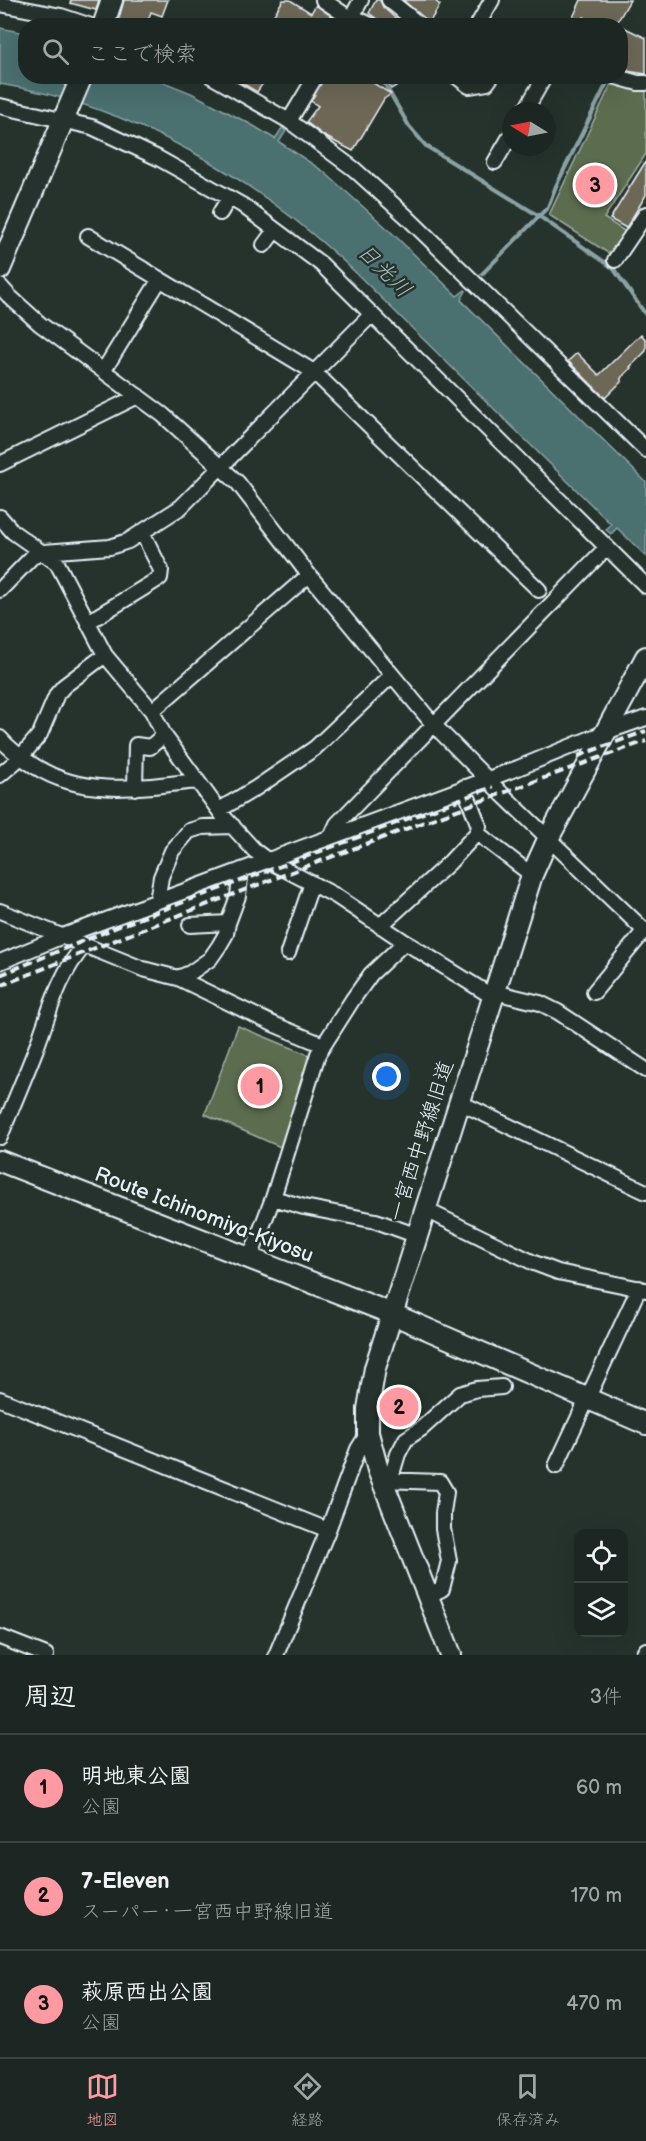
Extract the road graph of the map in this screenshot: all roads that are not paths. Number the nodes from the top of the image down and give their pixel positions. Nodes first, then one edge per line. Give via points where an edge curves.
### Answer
1 (112, 0) edge
2 (323, 0) edge
3 (361, 0) edge
4 (389, 0) edge
5 (492, 0) edge
6 (0, 4) edge
7 (67, 18) edge
8 (106, 18) edge
9 (347, 18) edge
10 (351, 18) edge
11 (411, 18) edge
12 (482, 18) edge
13 (628, 80) edge
14 (646, 83) edge
15 (79, 84) edge
16 (225, 84) edge
17 (311, 84) edge
18 (466, 84) edge
19 (481, 84) edge
20 (540, 84) edge
21 (530, 102) edge
22 (0, 106) edge
23 (63, 120) junction
24 (289, 121) junction
25 (502, 150) edge
26 (495, 162) dead end
27 (230, 198) junction
28 (220, 213) dead end
29 (646, 214) edge
30 (275, 230) junction
31 (88, 236) dead end
32 (264, 245) dead end
33 (615, 260) dead end
34 (0, 269) edge
35 (160, 279) junction
36 (0, 286) edge
37 (372, 314) junction
38 (104, 370) junction
39 (314, 372) junction
40 (138, 396) junction
41 (646, 450) edge
42 (0, 464) edge
43 (220, 467) junction
44 (0, 517) edge
45 (142, 532) junction
46 (607, 547) junction
47 (44, 552) junction
48 (309, 575) junction
49 (646, 586) edge
50 (0, 590) edge
51 (538, 590) dead end
52 (88, 622) junction
53 (105, 655) junction
54 (646, 657) edge
55 (392, 675) junction
56 (152, 711) junction
57 (646, 718) edge
58 (433, 724) junction
59 (606, 732) junction
60 (164, 735) junction
61 (0, 738) edge
62 (21, 758) junction
63 (0, 775) edge
64 (487, 778) junction
65 (197, 781) junction
66 (464, 787) junction
67 (135, 788) junction
68 (219, 810) junction
69 (233, 826) junction
70 (477, 833) junction
71 (332, 835) junction
72 (549, 837) junction
73 (267, 860) junction
74 (241, 870) junction
75 (532, 875) junction
76 (312, 883) junction
77 (157, 901) junction
78 (0, 911) edge
79 (228, 923) junction
80 (190, 925) dead end
81 (380, 926) junction
82 (645, 931) edge
83 (63, 936) junction
84 (405, 942) junction
85 (84, 946) junction
86 (288, 953) dead end
87 (0, 962) edge
88 (178, 978) junction
89 (594, 992) dead end
90 (493, 994) junction
91 (323, 1045) junction
92 (646, 1070) edge
93 (459, 1102) junction
94 (0, 1137) edge
95 (0, 1161) edge
96 (646, 1192) edge
97 (273, 1198) junction
98 (424, 1209) junction
99 (416, 1235) junction
100 (250, 1258) junction
101 (642, 1289) edge
102 (390, 1313) junction
103 (502, 1387) dead end
104 (587, 1398) junction
105 (0, 1399) edge
106 (646, 1424) edge
107 (368, 1433) junction
108 (556, 1466) dead end
109 (382, 1480) junction
110 (328, 1530) junction
111 (428, 1596) junction
112 (0, 1637) edge
113 (646, 1650) edge
114 (46, 1655) edge
115 (276, 1655) edge
116 (451, 1655) edge
117 (643, 1655) edge

1 - 8 street
2 - 9 street
3 - 10 street
4 - 11 street
5 - 12 street
6 - 7 street
13 - 14 street
15 - 23 street
16 - 24 street
17 - 24 street
18 - 19 street
20 - 21 street
22 - 23 street
23 - 27 street via 92,127 149,153
23 - 34 street
24 - 41 street via 354,169 406,216
25 - 26 street
27 - 28 street
27 - 30 street
29 - 33 street
30 - 32 street
30 - 37 street via 321,264
31 - 35 street
35 - 38 street
35 - 39 street
36 - 38 street via 40,324
37 - 39 street
37 - 46 street
38 - 40 street
39 - 43 street
39 - 51 street
40 - 42 street
40 - 43 street
43 - 45 street via 181,507
43 - 48 street
44 - 47 street via 13,532
45 - 47 street via 110,547
45 - 52 street via 161,570 160,579
46 - 49 street
46 - 58 street
47 - 50 street via 32,557
47 - 52 street via 57,563
48 - 55 street
48 - 56 street
52 - 53 street
53 - 56 street
53 - 62 street via 57,694 40,734
54 - 59 street, 一宮西中野線旧道
55 - 58 street
55 - 68 street via 315,748
56 - 60 street
57 - 59 street
58 - 64 street
58 - 71 street via 337,824
59 - 64 street
59 - 72 street, 一宮西中野線旧道
60 - 65 street
60 - 67 street via 150,747 136,746
61 - 62 street
62 - 63 street
62 - 67 street via 66,782 94,788
64 - 66 street
64 - 72 street
65 - 67 street
65 - 68 street
66 - 70 street via 479,826
66 - 71 street
68 - 69 street
69 - 73 street
69 - 77 street via 189,831 172,851 160,877
70 - 75 street
70 - 81 street
71 - 73 street
72 - 75 street, 一宮西中野線旧道
72 - 82 street
73 - 74 street
73 - 76 street
74 - 77 street
74 - 79 street via 238,896
75 - 90 street, 一宮西中野線旧道
76 - 81 street
76 - 86 street
77 - 83 street
78 - 83 street
79 - 80 street
79 - 88 street via 210,959
81 - 84 street
82 - 89 street
83 - 85 street
83 - 87 street
84 - 90 street
84 - 91 street via 371,974
85 - 88 street via 142,969
85 - 94 street via 59,984
88 - 91 street
90 - 92 street via 540,1003
90 - 93 street, 一宮西中野線旧道
91 - 97 street
93 - 96 street
93 - 98 street, 一宮西中野線旧道
95 - 100 street, Route Ichinomiya-Kiyosu
97 - 99 street via 376,1221
97 - 100 street
98 - 99 street, 一宮西中野線旧道
98 - 101 street via 558,1272
99 - 102 street, 一宮西中野線旧道
100 - 102 street, Route Ichinomiya-Kiyosu
101 - 104 street
102 - 104 street, Route Ichinomiya-Kiyosu
102 - 107 street, 一宮西中野線旧道 via 375,1368
103 - 109 street via 460,1394 406,1439 392,1474
104 - 106 street, Route Ichinomiya-Kiyosu
104 - 108 street
105 - 110 street
107 - 109 street, 一宮西中野線旧道
107 - 110 street via 358,1449
109 - 111 street, 一宮西中野線旧道
109 - 111 street via 440,1482 446,1492 443,1529 449,1561 442,1589
110 - 115 street
111 - 116 street, 一宮西中野線旧道
112 - 114 street
113 - 117 street

